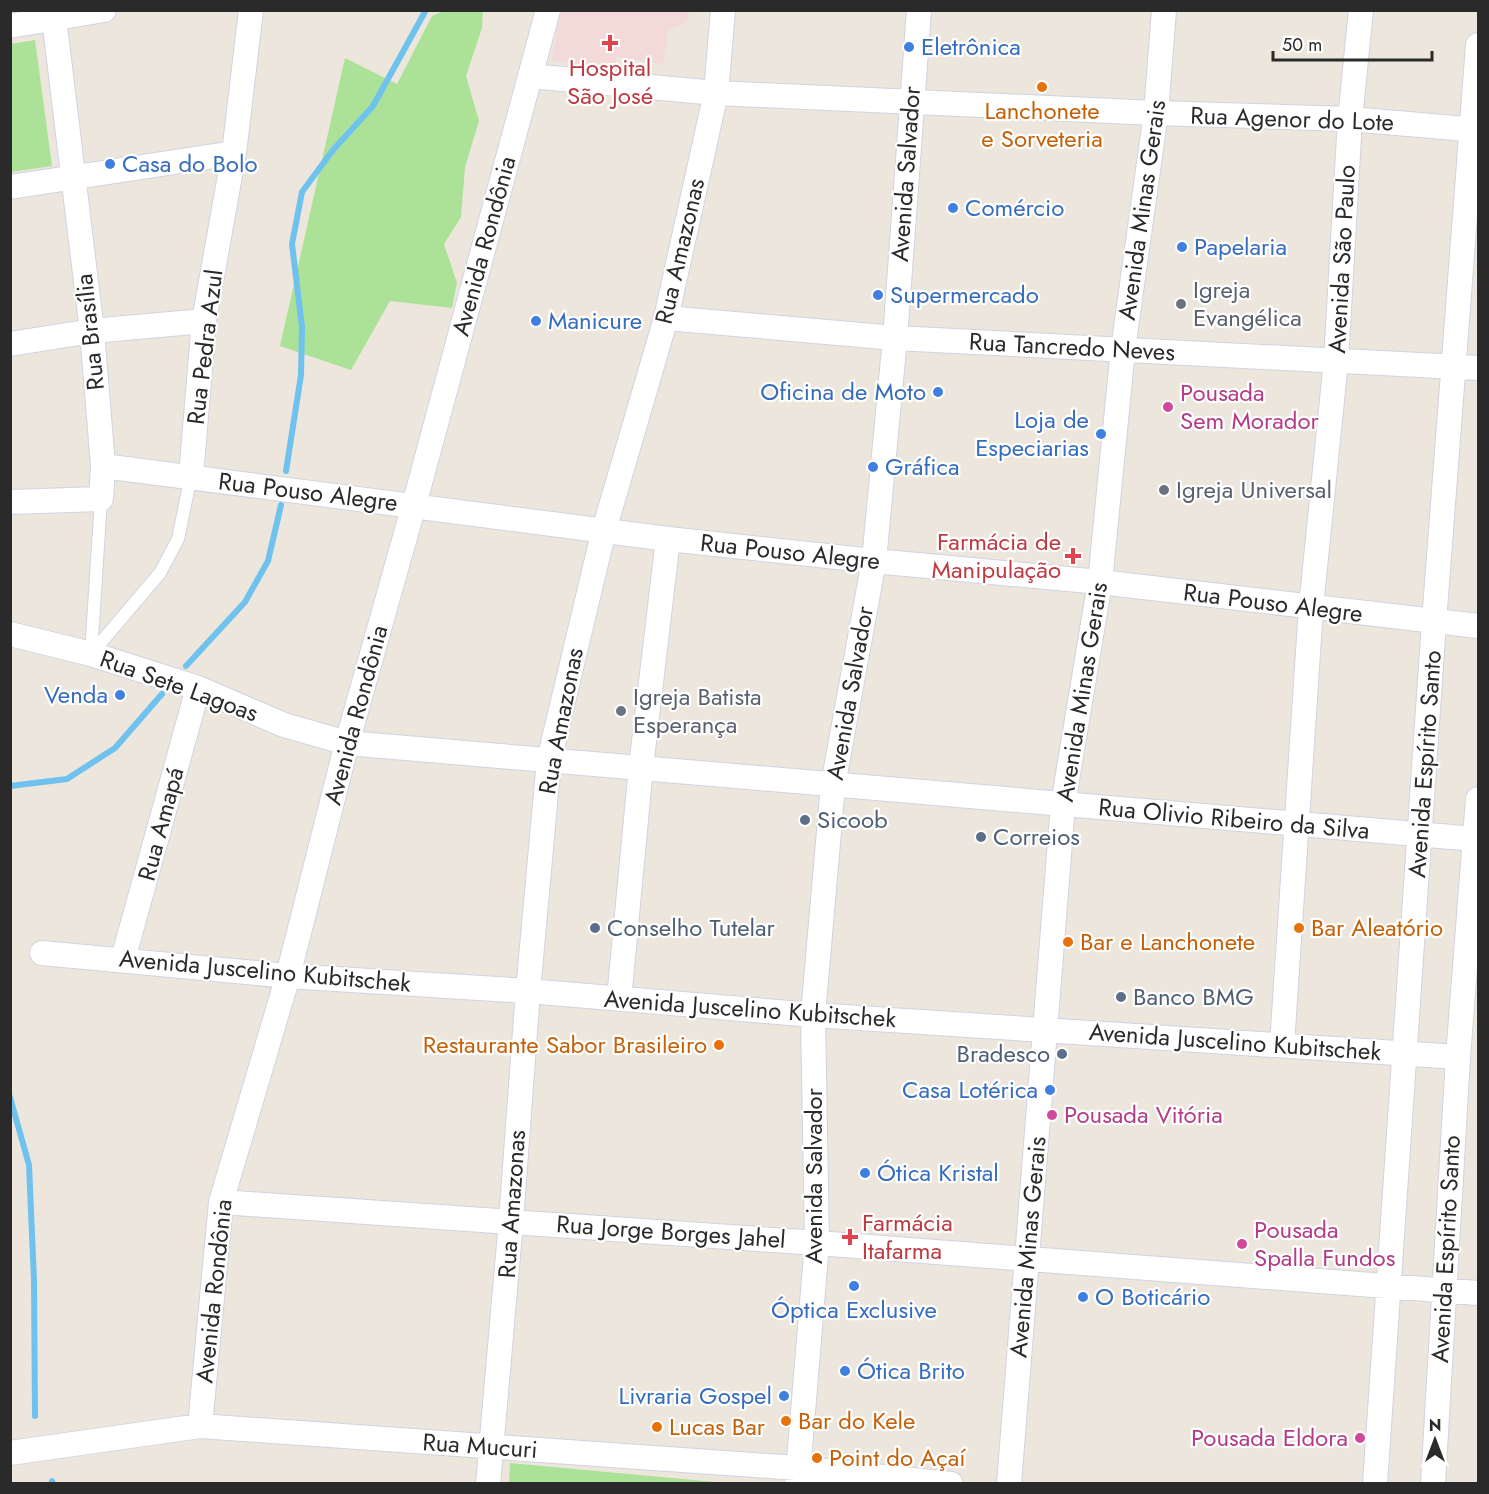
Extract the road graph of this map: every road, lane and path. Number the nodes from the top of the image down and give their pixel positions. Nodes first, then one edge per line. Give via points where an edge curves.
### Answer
1 (104, 10) edge
2 (251, 10) edge
3 (548, 10) edge
4 (723, 10) edge
5 (919, 10) edge
6 (1164, 10) edge
7 (1361, 10) edge
8 (53, 15) edge
9 (10, 26) edge
10 (1479, 45) edge
11 (530, 76) junction
12 (716, 93) junction
13 (911, 102) junction
14 (1156, 113) junction
15 (1350, 119) junction
16 (1475, 130) edge
17 (234, 153) junction
18 (72, 177) junction
19 (10, 187) edge
20 (666, 318) junction
21 (204, 321) junction
22 (92, 331) junction
23 (895, 338) junction
24 (10, 344) edge
25 (1123, 349) junction
26 (1336, 361) junction
27 (1455, 367) junction
28 (1479, 368) edge
29 (103, 466) junction
30 (191, 476) junction
31 (101, 499) junction
32 (10, 502) edge
33 (414, 505) junction
34 (604, 530) junction
35 (668, 539) junction
36 (874, 561) junction
37 (1100, 582) junction
38 (1311, 607) junction
39 (1434, 622) junction
40 (1479, 626) edge
41 (10, 634) edge
42 (91, 654) junction
43 (198, 688) junction
44 (347, 743) junction
45 (549, 760) junction
46 (641, 767) junction
47 (833, 785) junction
48 (1479, 799) edge
49 (1063, 804) junction
50 (1296, 824) junction
51 (1421, 835) junction
52 (1475, 839) junction
53 (42, 953) dead end
54 (123, 959) junction
55 (288, 976) junction
56 (528, 991) junction
57 (619, 999) junction
58 (813, 1015) junction
59 (1045, 1030) junction
60 (1282, 1045) junction
61 (1406, 1053) junction
62 (1458, 1057) junction
63 (221, 1202) junction
64 (511, 1221) junction
65 (817, 1243) junction
66 (1028, 1260) junction
67 (1390, 1286) junction
68 (1443, 1289) junction
69 (1479, 1293) edge
70 (200, 1426) junction
71 (492, 1446) junction
72 (10, 1453) edge
73 (797, 1476) edge
74 (488, 1484) edge
75 (951, 1484) edge
76 (1009, 1484) edge
77 (1375, 1484) edge
78 (1433, 1484) edge

1 - 8 street
2 - 17 street, Rua Pedra Azul
3 - 11 street, Avenida Rondônia
4 - 12 street, Rua Amazonas
5 - 13 street, Avenida Salvador
6 - 14 street, Avenida Minas Gerais
7 - 15 street, Avenida São Paulo
8 - 9 street
8 - 18 street, Rua Brasília
10 - 16 street, Avenida Espírito Santo
11 - 12 street, Rua Agenor do Lote
11 - 33 street, Avenida Rondônia
12 - 13 street, Rua Agenor do Lote
12 - 20 street, Rua Amazonas
13 - 14 street, Rua Agenor do Lote
13 - 23 street, Avenida Salvador
14 - 15 street, Rua Agenor do Lote
14 - 25 street, Avenida Minas Gerais
15 - 16 street, Rua Agenor do Lote
15 - 26 street, Avenida São Paulo
16 - 27 street, Avenida Espírito Santo
17 - 18 street
17 - 21 street, Rua Pedra Azul
18 - 19 street
18 - 22 street, Rua Brasília
20 - 23 street, Rua Tancredo Neves
20 - 34 street, Rua Amazonas
21 - 22 street
21 - 30 street, Rua Pedra Azul
22 - 24 street
22 - 29 street, Rua Brasília
23 - 25 street, Rua Tancredo Neves
23 - 36 street, Avenida Salvador
25 - 26 street, Rua Tancredo Neves
25 - 37 street, Avenida Minas Gerais
26 - 27 street, Rua Tancredo Neves
26 - 38 street, Avenida São Paulo
27 - 28 street, Rua Tancredo Neves
27 - 39 street, Avenida Espírito Santo
29 - 30 street, Rua Pouso Alegre
29 - 31 street, Rua Brasília
30 - 33 street, Rua Pouso Alegre
30 - 42 lane, Rua Pedra Azul via 178,539 160,573
31 - 32 street
31 - 42 lane, Rua Brasília
33 - 34 street, Rua Pouso Alegre
33 - 44 street, Avenida Rondônia
34 - 35 street, Rua Pouso Alegre
34 - 45 street, Rua Amazonas
35 - 36 street, Rua Pouso Alegre
35 - 46 street
36 - 37 street, Rua Pouso Alegre
36 - 47 street, Avenida Salvador
37 - 38 street, Rua Pouso Alegre
37 - 49 street, Avenida Minas Gerais
38 - 39 street, Rua Pouso Alegre
38 - 50 street, Avenida São Paulo
39 - 40 street, Rua Pouso Alegre
39 - 51 street, Avenida Espírito Santo
41 - 42 street, Rua Sete Lagoas
42 - 43 street, Rua Sete Lagoas
43 - 44 street, Rua Sete Lagoas via 284,725
43 - 54 street, Rua Amapá
44 - 45 street, Rua Olivio Ribeiro da Silva
44 - 55 street, Avenida Rondônia
45 - 46 street, Rua Olivio Ribeiro da Silva
45 - 56 street, Rua Amazonas
46 - 47 street, Rua Olivio Ribeiro da Silva
46 - 57 street
47 - 49 street, Rua Olivio Ribeiro da Silva
47 - 58 street, Avenida Salvador
48 - 52 street, Avenida Espírito Santo
49 - 50 street, Rua Olivio Ribeiro da Silva
49 - 59 street, Avenida Minas Gerais
50 - 51 street, Rua Olivio Ribeiro da Silva
50 - 60 street, Avenida São Paulo
51 - 52 street, Rua Olivio Ribeiro da Silva
51 - 61 street, Avenida Espírito Santo
52 - 62 street, Avenida Espírito Santo
53 - 54 street, Avenida Juscelino Kubitschek
54 - 55 street, Avenida Juscelino Kubitschek
55 - 56 street, Avenida Juscelino Kubitschek
55 - 63 street, Avenida Rondônia
56 - 57 street, Avenida Juscelino Kubitschek
56 - 64 street, Rua Amazonas
57 - 58 street, Avenida Juscelino Kubitschek
58 - 59 street, Avenida Juscelino Kubitschek
58 - 65 street, Avenida Salvador
59 - 60 street, Avenida Juscelino Kubitschek
59 - 66 street, Avenida Minas Gerais
60 - 61 street, Avenida Juscelino Kubitschek
61 - 62 street, Avenida Juscelino Kubitschek
61 - 67 street, Avenida Espírito Santo
62 - 68 street, Avenida Espírito Santo
63 - 64 street, Rua Jorge Borges Jahel
63 - 70 street, Avenida Rondônia
64 - 65 street, Rua Jorge Borges Jahel
64 - 71 street, Rua Amazonas
65 - 66 street, Rua Jorge Borges Jahel
65 - 73 street, Avenida Salvador
66 - 67 street, Rua Jorge Borges Jahel
66 - 76 street, Avenida Minas Gerais
67 - 68 street, Rua Jorge Borges Jahel
67 - 77 street, Avenida Espírito Santo
68 - 69 street, Rua Jorge Borges Jahel
68 - 78 street, Avenida Espírito Santo
70 - 71 street, Rua Mucuri
70 - 72 street, Rua Mucuri
71 - 73 street, Rua Mucuri
71 - 74 street, Rua Amazonas
73 - 75 street, Rua Mucuri

